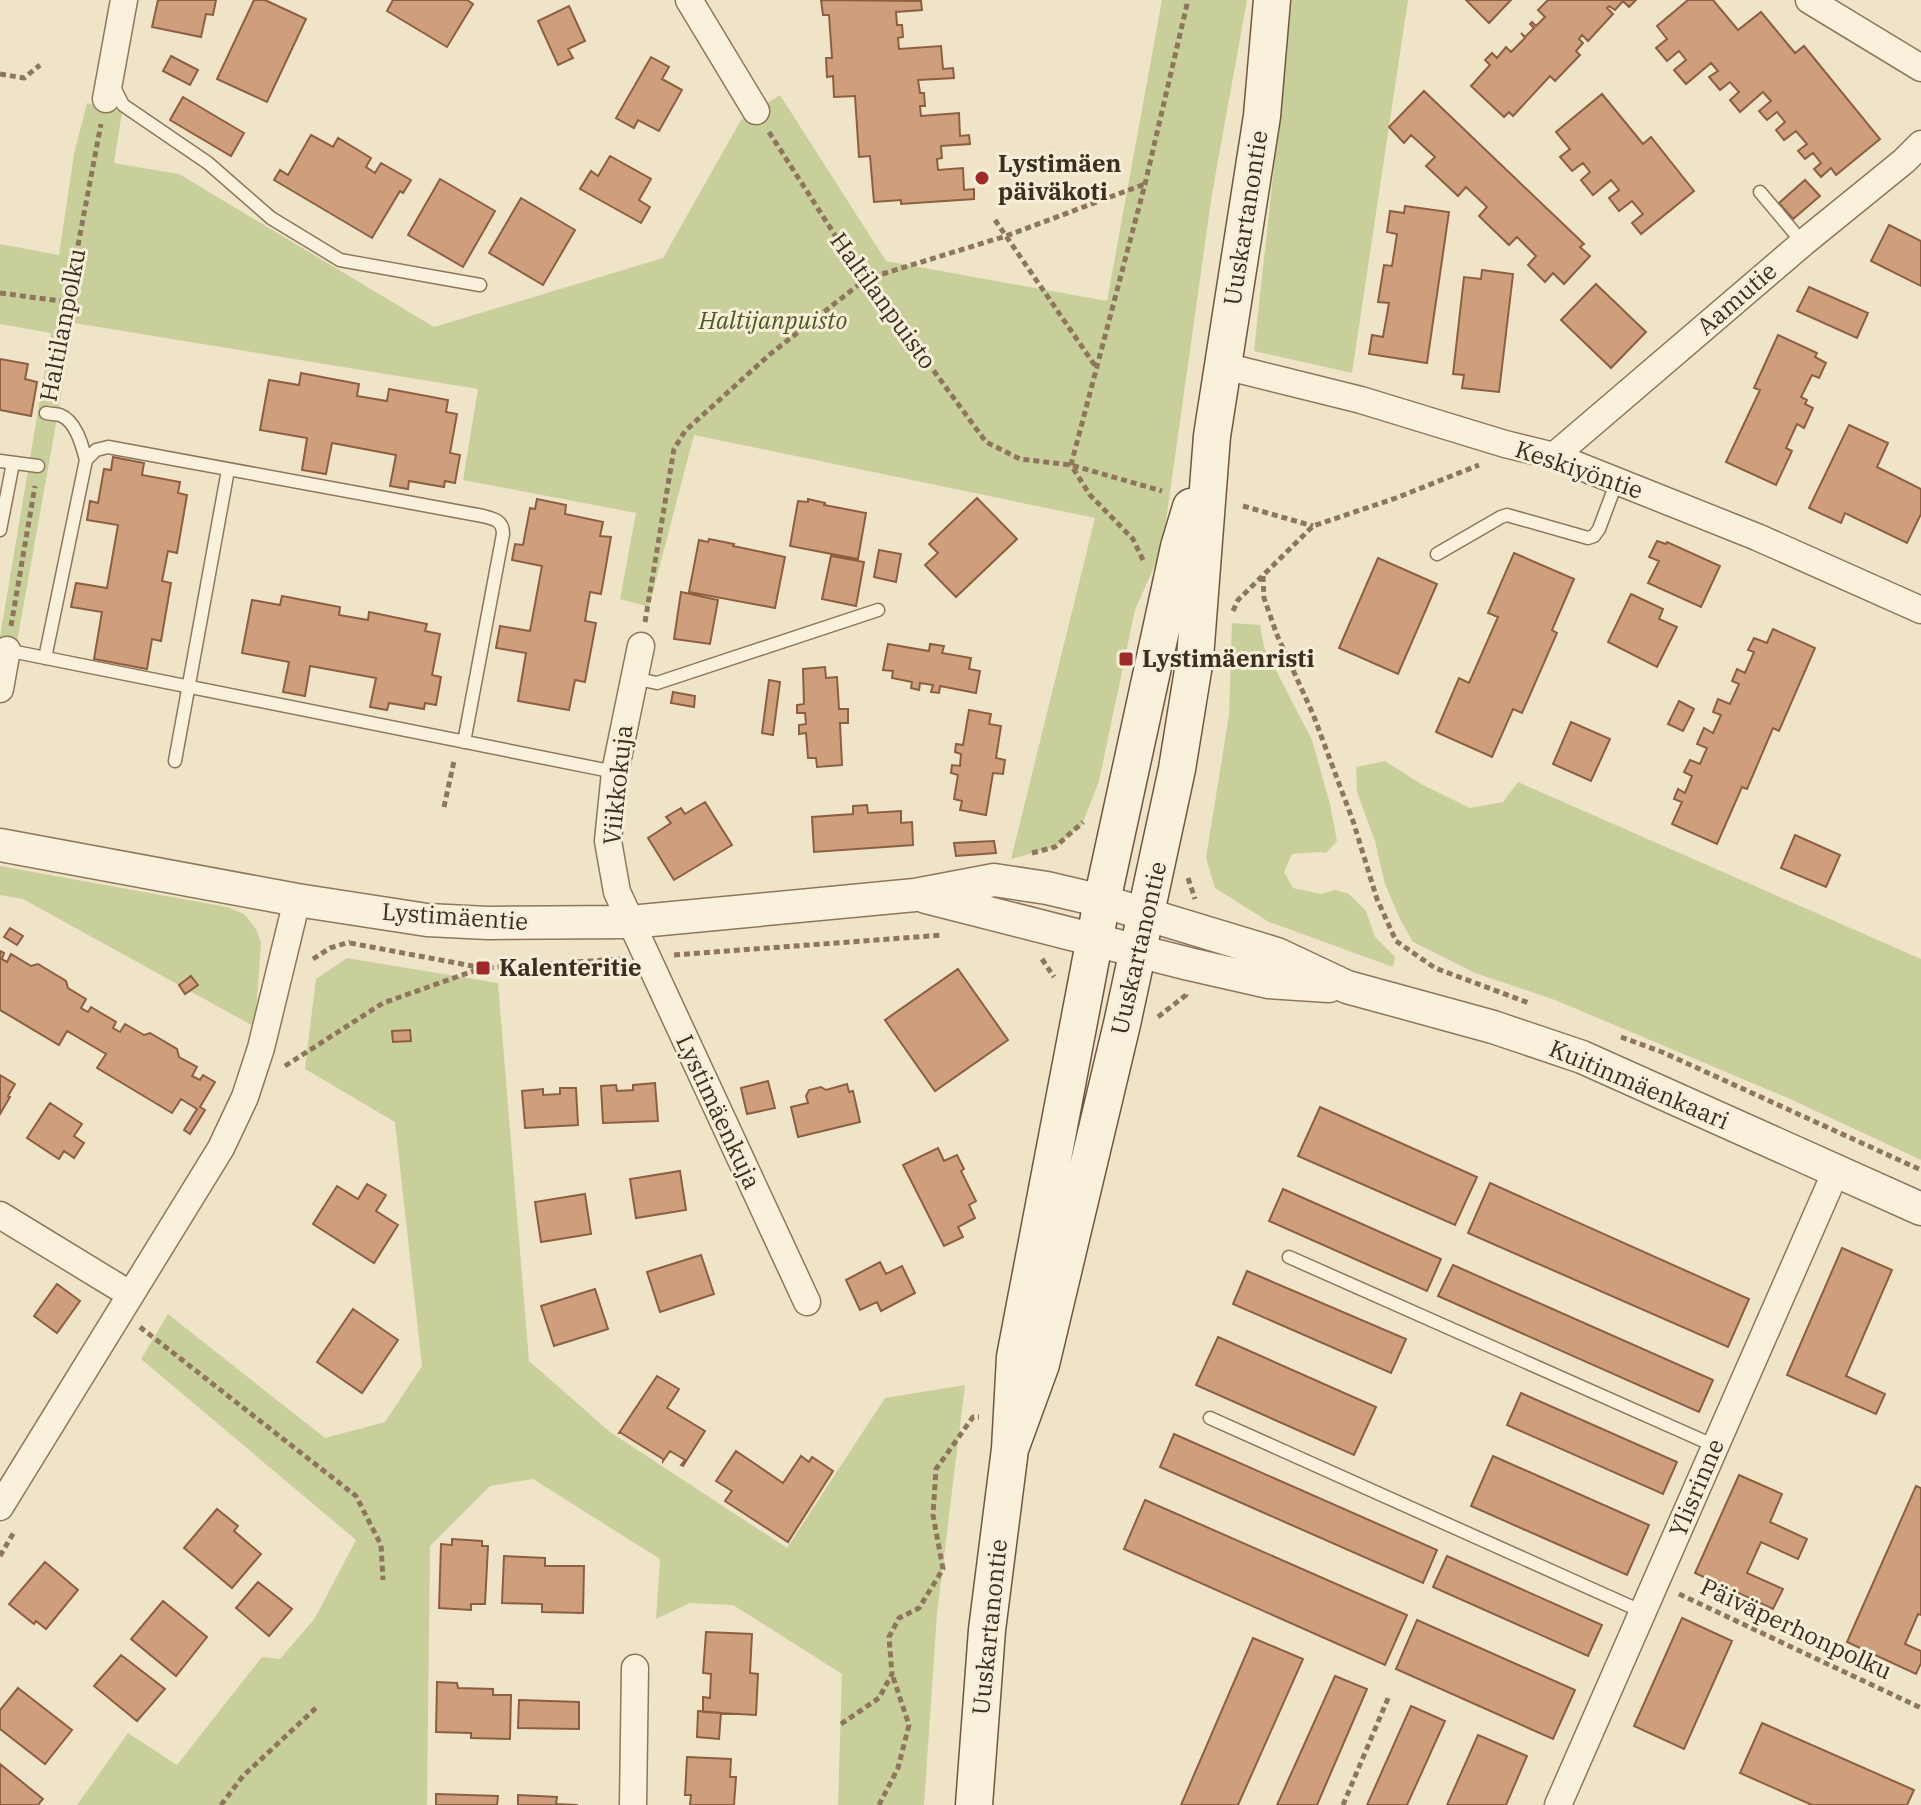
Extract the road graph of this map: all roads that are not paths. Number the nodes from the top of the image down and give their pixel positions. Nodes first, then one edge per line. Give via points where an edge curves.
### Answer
1 (124, 0) edge
2 (689, 0) edge
3 (1272, 0) edge
4 (1809, 0) edge
5 (1921, 68) edge
6 (108, 88) joint
7 (756, 111) road end
8 (1915, 159) edge
9 (1760, 192) dead end
10 (1803, 243) junction
11 (480, 285) dead end
12 (1224, 366) junction
13 (46, 413) road end
14 (1212, 436) junction
15 (1554, 456) junction
16 (86, 460) junction
17 (6, 462) edge
18 (38, 466) road end
19 (228, 470) junction
20 (1617, 481) junction
21 (0, 530) edge
22 (1437, 554) dead end
23 (878, 610) dead end
24 (1921, 610) edge
25 (641, 646) road end
26 (4, 650) edge
27 (45, 658) junction
28 (633, 678) junction
29 (189, 686) junction
30 (0, 689) edge
31 (461, 741) junction
32 (175, 761) dead end
33 (615, 772) junction
34 (0, 845) edge
35 (915, 895) junction
36 (297, 900) junction
37 (1102, 901) junction
38 (1146, 914) junction
39 (630, 922) junction
40 (1094, 940) junction
41 (1138, 951) junction
42 (1347, 987) junction
43 (1836, 1171) junction
44 (1921, 1209) edge
45 (0, 1215) edge
46 (1289, 1257) dead end
47 (118, 1287) dead end
48 (807, 1302) dead end
49 (1210, 1418) dead end
50 (1715, 1446) junction
51 (1010, 1449) junction
52 (0, 1507) edge
53 (1643, 1612) junction
54 (635, 1668) dead end
55 (633, 1805) edge
56 (974, 1805) edge
57 (1558, 1805) edge

1 - 6 street
2 - 7 street
3 - 12 main road, Uuskartanontie via 1262,116
4 - 5 street
6 - 11 lane via 271,218 340,260
8 - 10 street, Aamutie
9 - 10 lane
10 - 15 street, Aamutie
12 - 14 main road, Uuskartanontie
12 - 15 street, Keskiyöntie
13 - 16 lane via 63,416 71,425
14 - 37 main road, Uuskartanontie via 1179,547
14 - 38 main road, Uuskartanontie via 1195,658
15 - 20 street, Keskiyöntie
16 - 19 lane via 108,447
16 - 27 lane
17 - 18 lane
17 - 21 lane
19 - 29 lane
19 - 31 lane via 500,522 503,534
20 - 22 lane via 1594,536 1507,515
20 - 24 street, Keskiyöntie
23 - 28 lane via 657,683
25 - 28 street, Viikkokuja
26 - 27 lane
26 - 30 street
27 - 29 lane
28 - 33 street, Viikkokuja
29 - 31 lane
29 - 32 lane
31 - 33 lane
33 - 39 street, Viikkokuja via 608,841 617,892
34 - 36 street, Lystimäentie
35 - 37 street, Lystimäentie via 994,880
35 - 39 street, Lystimäentie
35 - 40 street, Lystimäentie
36 - 39 street, Lystimäentie via 427,920
36 - 52 street via 261,1048 221,1148
37 - 38 street, Lystimäentie
37 - 40 main road, Uuskartanontie
38 - 41 main road, Uuskartanontie
38 - 42 street, Kuitinmäenkaari via 1277,954
39 - 48 street, Lystimäenkuja
40 - 41 street, Lystimäentie
40 - 51 main road, Uuskartanontie via 1015,1357
41 - 42 street, Kuitinmäenkaari via 1268,982
41 - 51 main road, Uuskartanontie via 1041,1364
42 - 43 street, Kuitinmäenkaari via 1582,1057
43 - 44 street, Kuitinmäenkaari
43 - 50 street, Ylisrinne
45 - 47 street
46 - 50 lane
49 - 53 lane
50 - 53 street, Ylisrinne
51 - 56 main road, Uuskartanontie via 987,1630
53 - 57 street, Ylisrinne
54 - 55 street

